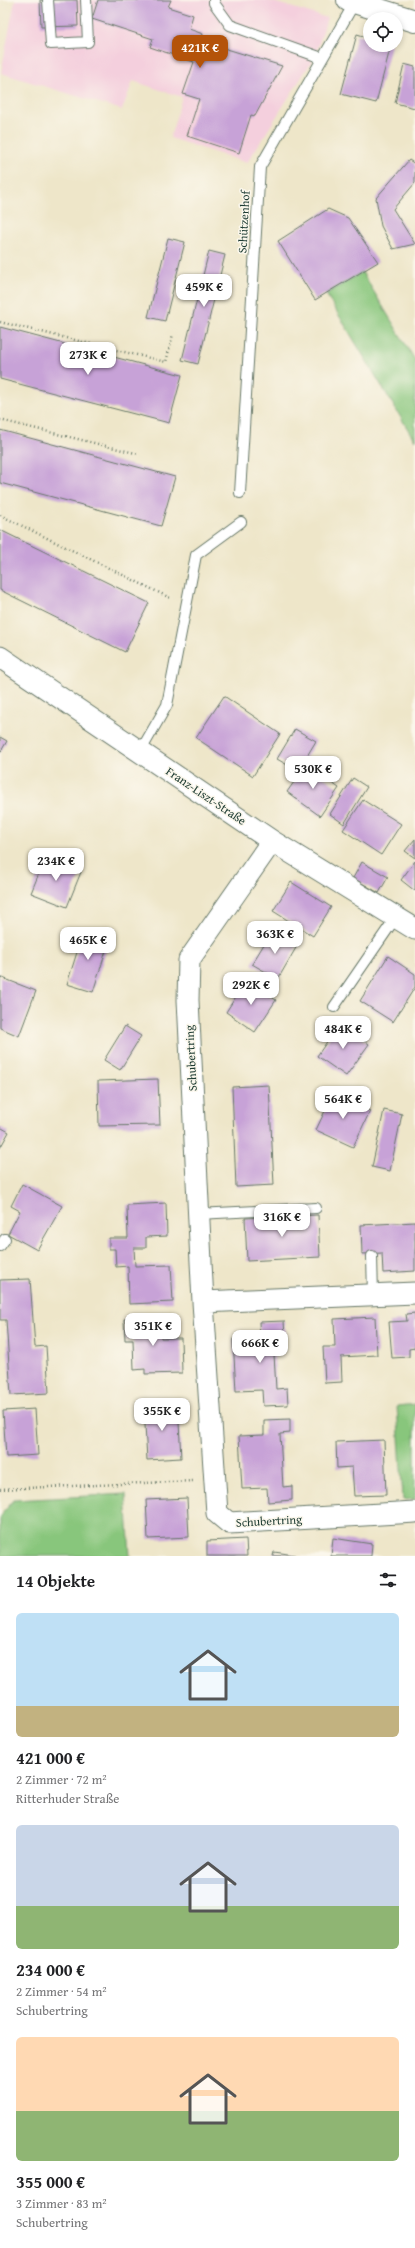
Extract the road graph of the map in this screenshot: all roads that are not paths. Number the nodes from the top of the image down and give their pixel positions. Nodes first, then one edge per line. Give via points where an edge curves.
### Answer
1 (48, 0) edge
2 (86, 0) edge
3 (211, 1) edge
4 (351, 1) edge
5 (415, 21) edge
6 (322, 58) junction
7 (240, 493) dead end
8 (241, 522) dead end
9 (0, 657) edge
10 (140, 752) junction
11 (272, 841) junction
12 (396, 917) junction
13 (415, 929) edge
14 (334, 1007) dead end
15 (316, 1208) dead end
16 (198, 1214) junction
17 (372, 1256) dead end
18 (415, 1293) edge
19 (373, 1295) junction
20 (202, 1302) junction
21 (415, 1512) edge

1 - 2 lane via 51,44 88,42
3 - 6 lane via 230,25
4 - 5 street
4 - 6 lane, Schützenhof
6 - 7 lane, Schützenhof via 260,167
8 - 10 lane via 196,555 167,705
9 - 10 street, Franz-Liszt-Straße
10 - 11 street, Franz-Liszt-Straße
11 - 12 street, Franz-Liszt-Straße
11 - 16 street, Schubertring via 189,960 188,1000
12 - 13 street, Franz-Liszt-Straße
12 - 14 lane
15 - 16 lane
16 - 20 street, Schubertring
17 - 19 lane
18 - 19 street
19 - 20 street
20 - 21 street, Schubertring via 217,1513 229,1523

